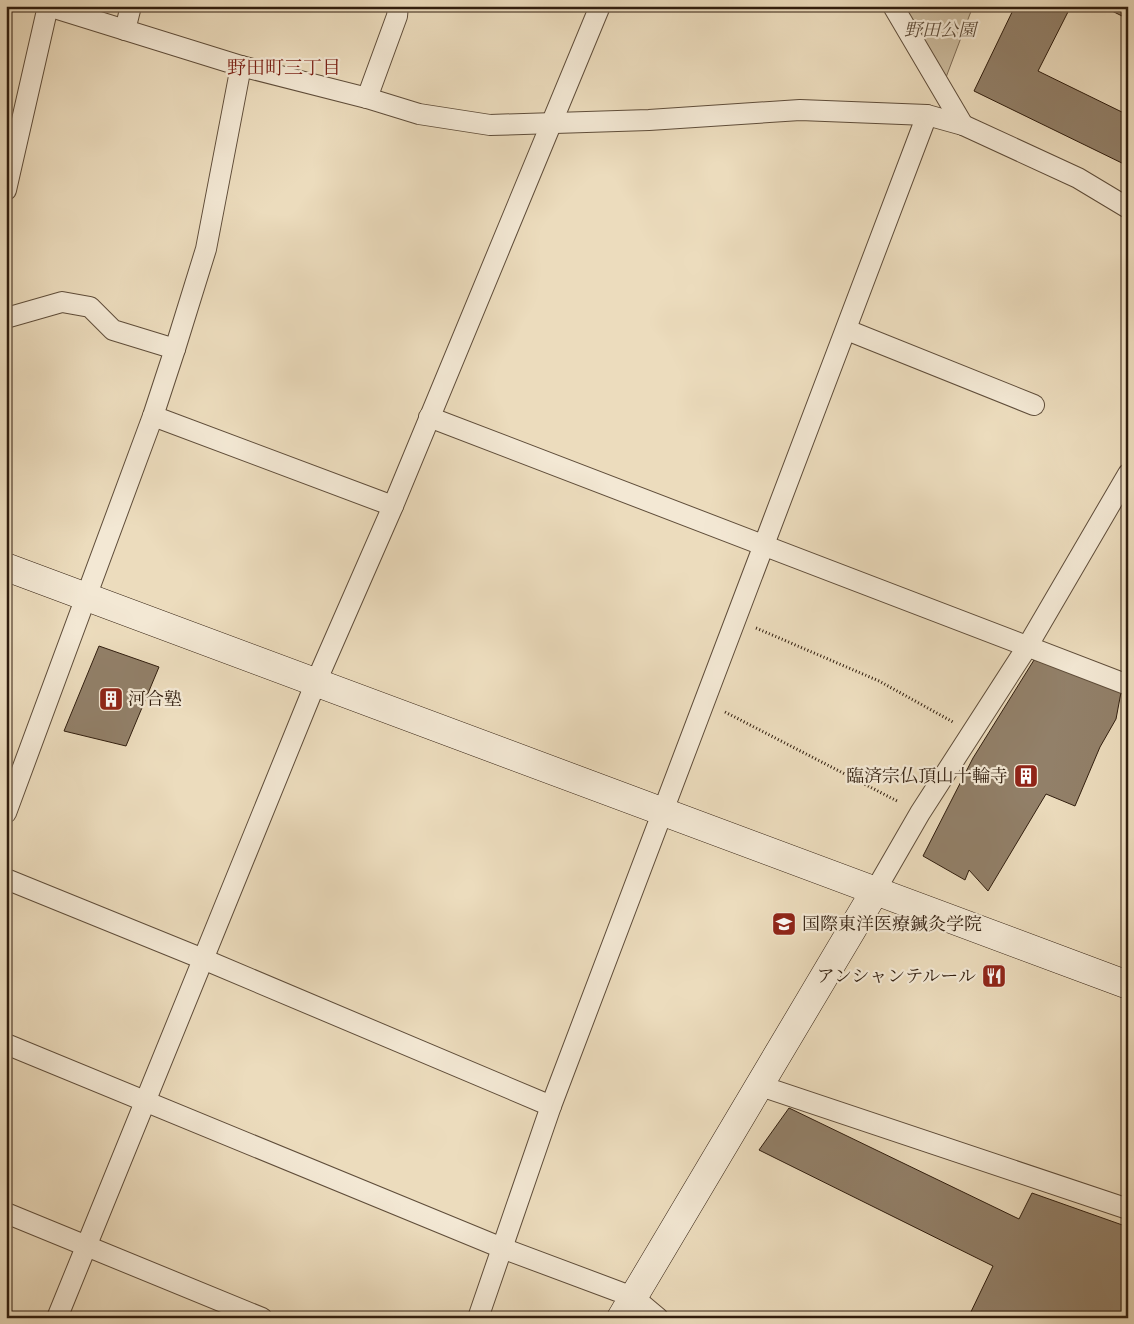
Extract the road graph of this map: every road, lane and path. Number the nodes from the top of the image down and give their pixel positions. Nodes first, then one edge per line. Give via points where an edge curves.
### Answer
1 (48, 6) edge
2 (130, 6) edge
3 (398, 6) edge
4 (893, 6) edge
5 (598, 7) edge
6 (125, 30) junction
7 (241, 66) junction
8 (367, 98) junction
9 (927, 115) junction
10 (551, 124) junction
11 (963, 125) junction
12 (6, 190) edge
13 (1128, 208) edge
14 (6, 318) edge
15 (847, 330) junction
16 (175, 349) junction
17 (1034, 405) dead end
18 (153, 416) junction
19 (429, 417) junction
20 (1128, 474) edge
21 (393, 506) junction
22 (764, 547) junction
23 (6, 567) edge
24 (85, 596) junction
25 (736, 620) junction
26 (1027, 647) junction
27 (316, 682) junction
28 (1128, 685) edge
29 (705, 702) junction
30 (972, 732) junction
31 (664, 812) junction
32 (6, 813) edge
33 (920, 813) junction
34 (6, 879) edge
35 (875, 891) junction
36 (204, 959) junction
37 (1128, 985) edge
38 (6, 1044) edge
39 (758, 1085) junction
40 (146, 1101) junction
41 (551, 1106) junction
42 (1128, 1209) edge
43 (6, 1213) edge
44 (88, 1245) junction
45 (502, 1248) junction
46 (627, 1308) edge
47 (57, 1318) edge
48 (262, 1318) edge
49 (478, 1318) edge
50 (658, 1318) edge

1 - 6 street
1 - 12 street
2 - 6 street
3 - 8 street
4 - 11 street
5 - 10 street
6 - 7 street
7 - 8 street
7 - 16 street via 206,249
8 - 10 street via 419,114 490,125
9 - 10 street via 800,110
9 - 11 street
9 - 15 street
10 - 19 street
11 - 13 street via 1078,178
14 - 16 street via 62,302 90,307 114,330
15 - 17 street
15 - 22 street
16 - 18 street
18 - 21 street
18 - 24 street
19 - 21 street
19 - 22 street
20 - 26 street
21 - 27 street
22 - 25 street
22 - 26 street
23 - 24 street
24 - 27 street
24 - 32 street
25 - 29 street
25 - 30 path via 879,681
26 - 28 street
26 - 30 street
27 - 31 street
27 - 36 street
29 - 31 street
29 - 33 path
30 - 33 street
31 - 35 street
31 - 41 street
33 - 35 street
34 - 36 street
35 - 37 street
35 - 39 street
36 - 40 street
36 - 41 street
38 - 40 street
39 - 42 street
39 - 46 street
40 - 44 street
40 - 45 street
41 - 45 street
43 - 44 street
44 - 47 street
44 - 48 street
45 - 46 street
45 - 49 street
46 - 50 street

